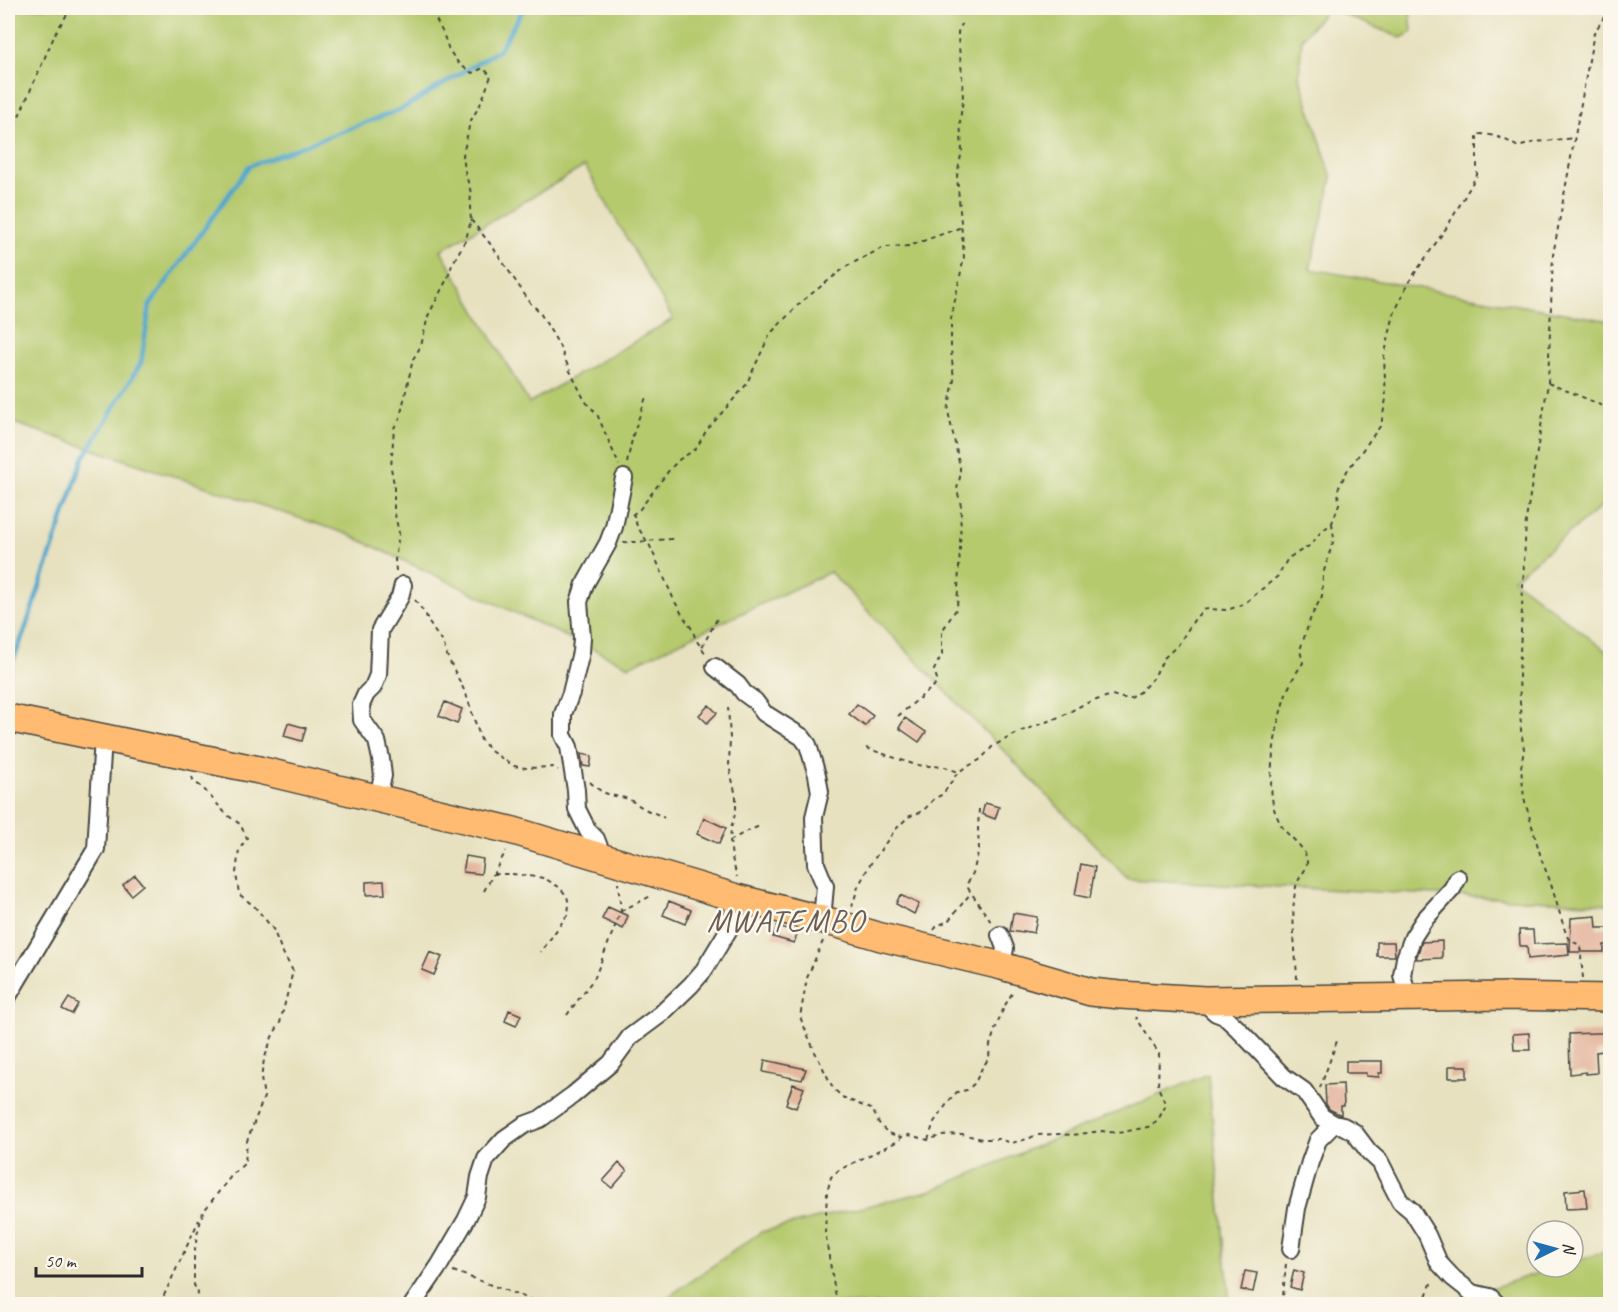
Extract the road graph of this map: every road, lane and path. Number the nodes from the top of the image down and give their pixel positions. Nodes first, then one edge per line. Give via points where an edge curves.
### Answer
1 (71, 8) edge
2 (430, 8) edge
3 (1610, 8) edge
4 (962, 24) dead end
5 (1575, 138) junction
6 (8, 141) edge
7 (471, 220) junction
8 (962, 227) junction
9 (1548, 383) junction
10 (646, 397) dead end
11 (1611, 410) edge
12 (624, 478) junction
13 (631, 507) dead end
14 (634, 514) junction
15 (1332, 523) junction
16 (614, 527) junction
17 (674, 539) dead end
18 (647, 541) junction
19 (608, 543) junction
20 (403, 585) junction
21 (717, 619) dead end
22 (702, 647) junction
23 (715, 667) joint
24 (728, 707) dead end
25 (898, 716) dead end
26 (8, 718) edge
27 (103, 738) junction
28 (866, 748) dead end
29 (180, 753) junction
30 (573, 771) junction
31 (958, 772) junction
32 (377, 799) junction
33 (979, 808) dead end
34 (664, 818) dead end
35 (760, 826) dead end
36 (514, 831) junction
37 (730, 841) junction
38 (607, 859) junction
39 (494, 873) junction
40 (1458, 878) dead end
41 (683, 882) junction
42 (484, 891) dead end
43 (971, 893) junction
44 (737, 898) junction
45 (621, 911) junction
46 (833, 923) junction
47 (1000, 935) joint
48 (913, 945) junction
49 (541, 952) dead end
50 (1010, 968) junction
51 (1120, 995) junction
52 (8, 996) edge
53 (1408, 997) junction
54 (1584, 998) junction
55 (1611, 998) edge
56 (1298, 999) junction
57 (1206, 1000) junction
58 (567, 1016) dead end
59 (1336, 1041) dead end
60 (1315, 1106) junction
61 (1334, 1124) junction
62 (902, 1137) junction
63 (928, 1140) junction
64 (203, 1212) junction
65 (1291, 1249) joint
66 (1439, 1263) junction
67 (439, 1266) junction
68 (160, 1305) edge
69 (196, 1305) edge
70 (413, 1305) edge
71 (543, 1305) edge
72 (837, 1305) edge
73 (1285, 1305) edge
74 (1423, 1305) edge
75 (1497, 1305) edge

1 - 6 path via 56,32
2 - 7 path via 448,50 459,64 471,73 483,68 491,76 470,122 463,155 471,193
3 - 5 path via 1594,33
4 - 8 path via 958,32 962,150 957,176
5 - 9 path via 1553,255
5 - 15 path via 1518,147 1507,139 1477,134 1477,175 1448,227 1408,283 1394,314 1384,357 1386,399 1380,425 1338,489 1339,504
7 - 12 path via 539,311 585,401 597,414
7 - 20 path via 466,239 428,316 394,428 391,468 399,533 396,578
8 - 14 path via 909,246 884,247 847,266 801,302 770,334 746,386 706,431 696,449 670,469
8 - 25 path via 964,257 951,319 954,380 948,411 960,467 957,608 942,631 942,654 934,670 934,686
9 - 11 path
9 - 54 path via 1526,520 1519,675 1524,749 1521,768 1524,798 1566,934 1580,945
10 - 12 path
12 - 16 street
13 - 14 path
14 - 16 path
14 - 18 path
15 - 31 path via 1311,545 1288,558 1278,576 1245,603 1228,610 1205,609 1154,676 1131,698 1112,695 1084,704 993,746 981,759
15 - 56 path via 1334,539 1323,574 1322,596 1300,650 1302,663 1285,695 1270,774 1273,807 1283,829 1304,853 1306,863 1296,885 1294,905
16 - 19 street
17 - 18 path
18 - 19 path
18 - 22 path via 674,600
19 - 30 street via 579,602 581,652 562,725
20 - 30 path via 443,642 481,740 514,766
20 - 32 street via 380,630 378,675 361,705 362,720 377,741 381,759 383,776
21 - 22 path
22 - 23 path
23 - 46 street via 764,713 808,745 819,792 814,817 816,864
24 - 37 path via 729,765 736,796
26 - 27 highway
27 - 29 highway
27 - 52 street via 96,849
28 - 31 path via 916,765
29 - 32 highway
29 - 64 path via 194,782 240,824 247,838 239,850 236,873 240,894 273,929 293,971 280,1023 264,1060 264,1097 247,1141 244,1162
30 - 34 path via 605,794 637,802
30 - 38 street via 577,809
31 - 46 path via 943,794 908,818 881,850
32 - 36 highway
33 - 43 path via 980,849 968,884
35 - 37 path
36 - 38 highway
36 - 39 path
37 - 44 path via 738,878
38 - 41 highway
38 - 45 path via 616,875
39 - 42 path
39 - 49 path via 544,878 567,897 568,914
40 - 53 street via 1413,937 1402,975
41 - 44 highway
41 - 45 path
43 - 47 path
43 - 48 path via 948,921
44 - 46 highway
44 - 67 street via 729,929 691,986 630,1037 611,1063 573,1095 504,1139 486,1158 477,1197
45 - 58 path via 594,977
46 - 48 highway
46 - 62 path via 807,978 800,1017 833,1088 842,1098 873,1110 886,1132
47 - 50 street
48 - 50 highway
50 - 51 highway via 1091,992
50 - 63 path via 1015,987 995,1030 989,1058 975,1083 957,1092 940,1113
51 - 57 highway
51 - 63 path via 1159,1054 1158,1087 1166,1105 1158,1120 1148,1127 1118,1132 1036,1135 1011,1143 962,1134
53 - 54 highway
53 - 56 highway
54 - 55 highway
56 - 57 highway
57 - 60 street via 1284,1077 1304,1091
59 - 60 path
60 - 61 street via 1322,1117
61 - 65 street via 1318,1140 1310,1162
61 - 66 street via 1354,1132 1380,1162 1400,1201 1412,1211 1427,1235
62 - 63 path
62 - 72 path via 831,1177 825,1233
64 - 68 path
64 - 69 path via 194,1257
65 - 73 path via 1285,1263
66 - 74 path
66 - 75 street via 1472,1293 1490,1297
67 - 70 street
67 - 71 path

